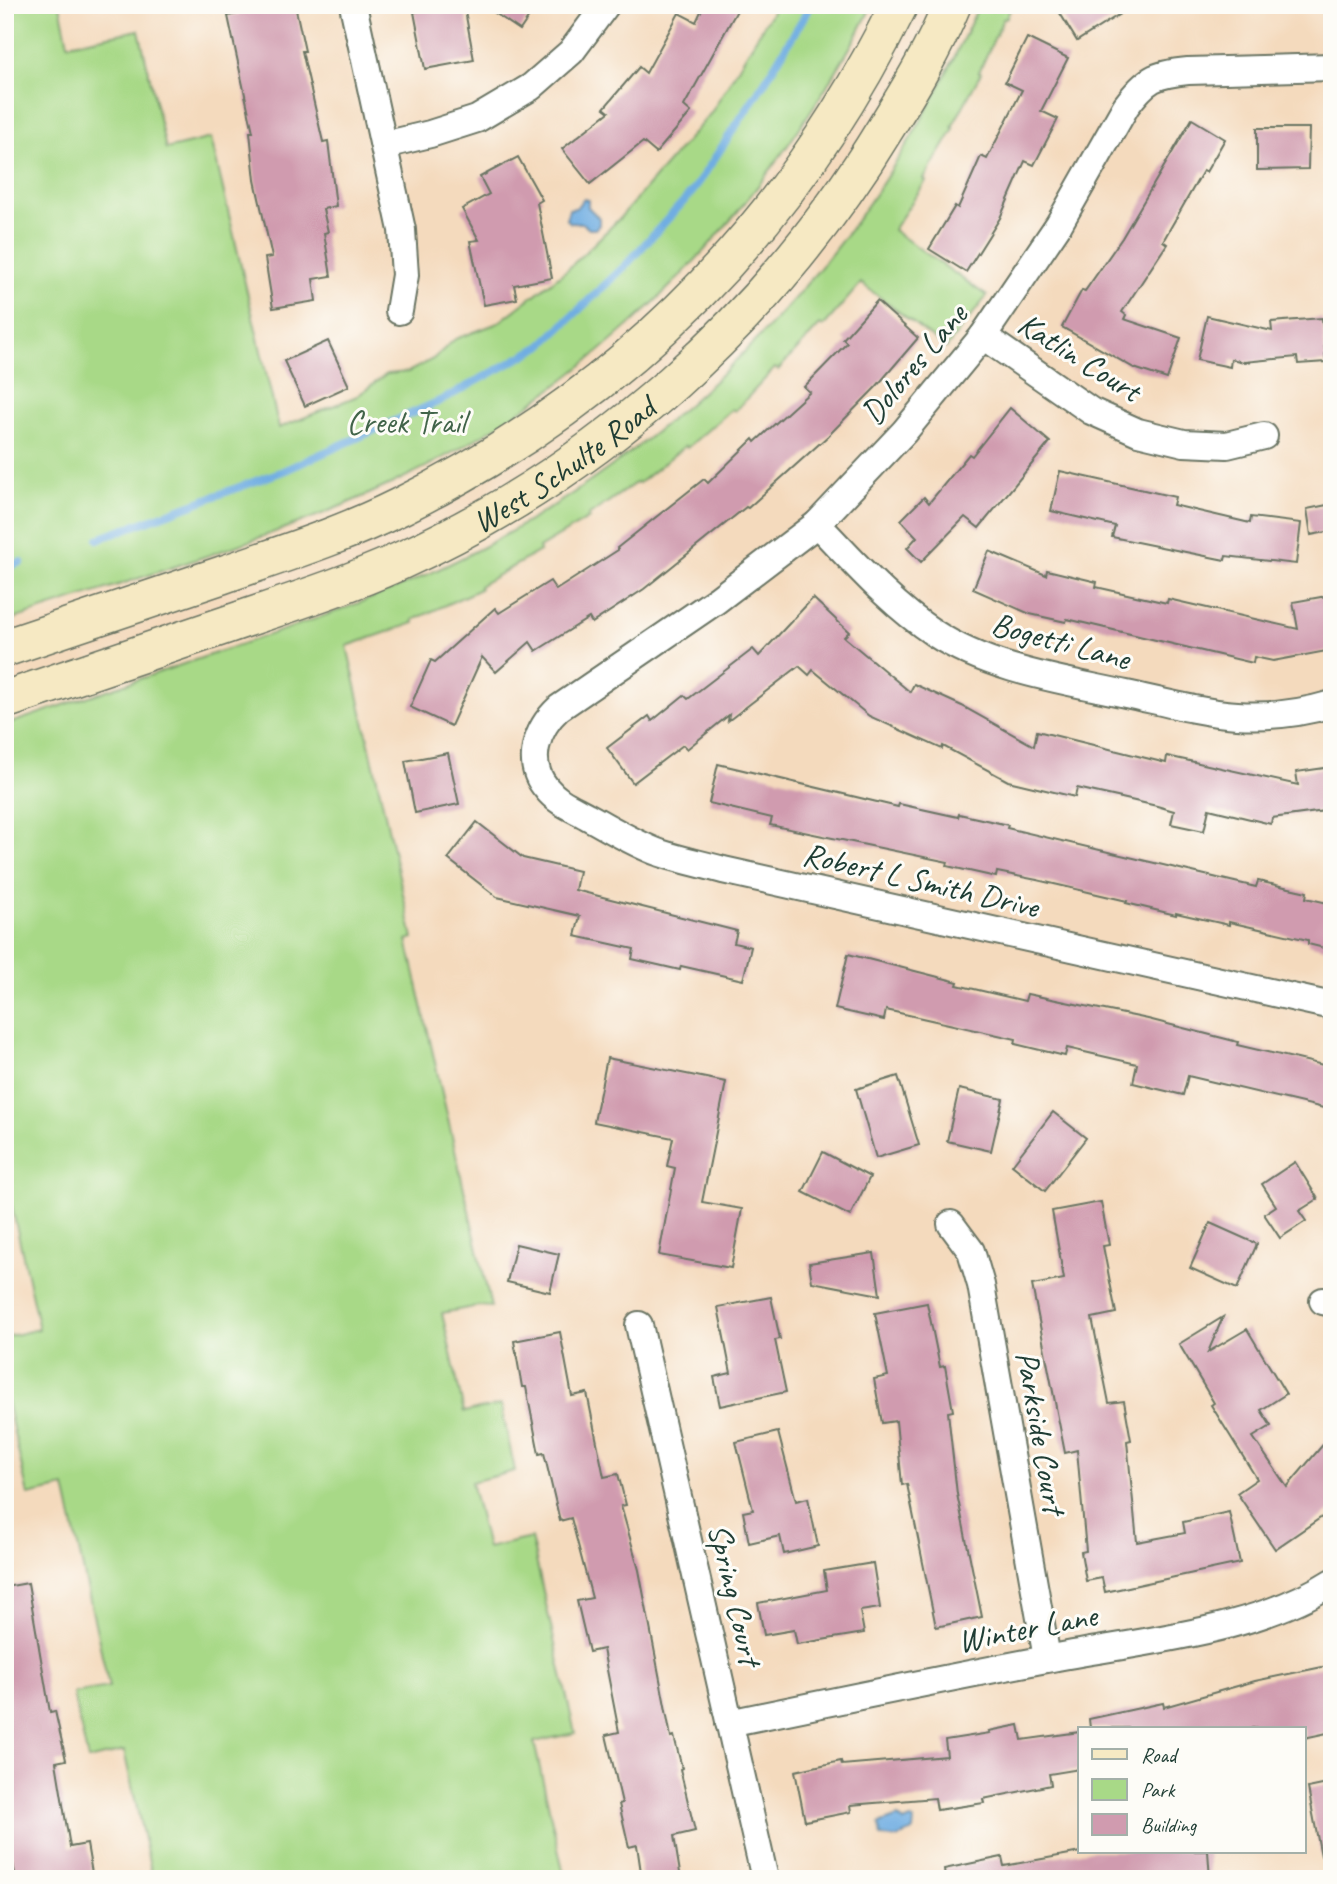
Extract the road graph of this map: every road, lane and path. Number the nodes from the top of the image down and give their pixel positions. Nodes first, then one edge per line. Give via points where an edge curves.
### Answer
1 (353, 5) edge
2 (606, 5) edge
3 (899, 5) edge
4 (952, 5) edge
5 (1332, 67) edge
6 (384, 145) junction
7 (399, 311) dead end
8 (983, 336) junction
9 (1264, 436) dead end
10 (817, 524) junction
11 (5, 648) edge
12 (5, 700) edge
13 (1332, 704) edge
14 (535, 754) joint
15 (1332, 1006) edge
16 (951, 1224) dead end
17 (639, 1325) dead end
18 (1332, 1582) edge
19 (1047, 1658) junction
20 (729, 1723) junction
21 (765, 1879) edge

1 - 6 street
2 - 6 street via 571,51 531,87 477,119
3 - 11 main road, West Schulte Road via 840,115 740,248 624,362 546,422 397,508 293,550
4 - 12 main road, West Schulte Road via 916,79 863,165 786,270 719,341 651,403 572,463 473,524 398,562 318,594
5 - 8 street, Dolores Lane via 1188,71 1151,78 1126,106 1059,224
6 - 7 street via 402,230 405,275
8 - 9 street, Katlin Court via 1091,411 1138,432 1184,443 1227,445
8 - 10 street, Dolores Lane via 904,432
10 - 13 street, Bogetti Lane via 896,606 970,652 1019,669 1199,710 1276,715
10 - 14 street, Dolores Lane via 717,600 559,708 538,734
14 - 15 street, Robert L Smith Drive via 538,775 560,801 660,853
16 - 19 street, Parkside Court via 971,1251 981,1286
17 - 20 street, Spring Court
18 - 19 street, Winter Lane via 1277,1609 1222,1626
19 - 20 street, Winter Lane
20 - 21 street, Spring Court

